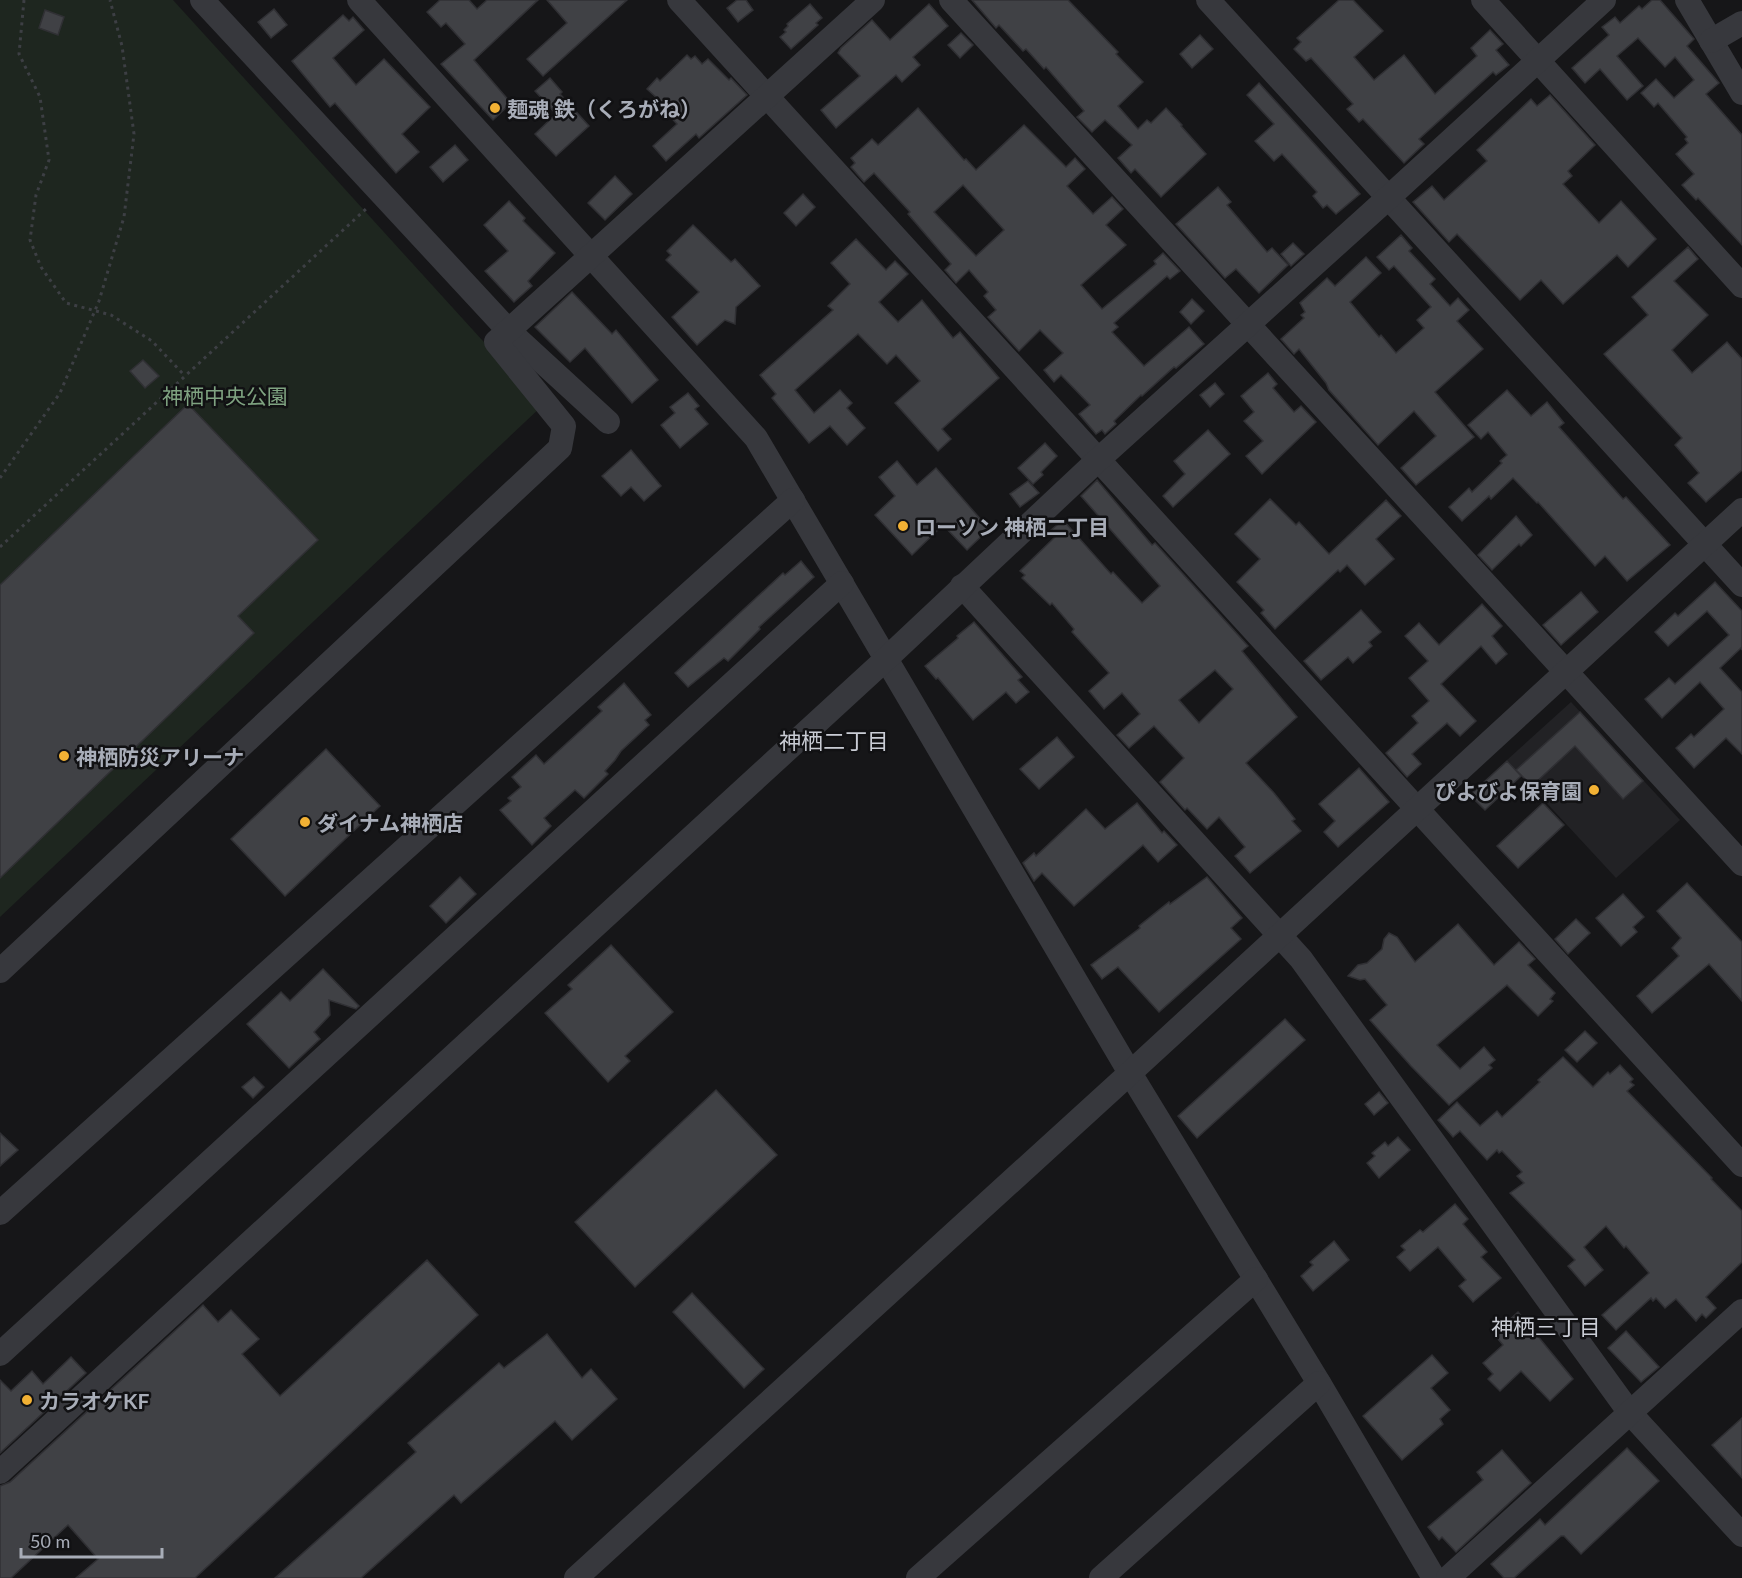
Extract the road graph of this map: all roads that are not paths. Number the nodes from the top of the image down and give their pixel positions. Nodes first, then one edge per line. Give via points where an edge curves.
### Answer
1 (202, 0) edge
2 (359, 0) edge
3 (679, 0) edge
4 (873, 0) edge
5 (951, 0) edge
6 (1208, 0) edge
7 (1483, 0) edge
8 (1604, 0) edge
9 (1687, 0) edge
10 (1742, 23) edge
11 (1711, 41) junction
12 (1537, 60) junction
13 (1742, 93) edge
14 (768, 97) junction
15 (1388, 198) junction
16 (593, 256) junction
17 (1742, 285) edge
18 (1248, 325) junction
19 (509, 331) junction
20 (608, 422) dead end
21 (1099, 459) junction
22 (793, 500) junction
23 (1742, 510) edge
24 (1705, 544) junction
25 (842, 583) junction
26 (1742, 585) edge
27 (962, 586) junction
28 (886, 659) junction
29 (1566, 674) junction
30 (1417, 811) junction
31 (1742, 864) edge
32 (1279, 936) junction
33 (0, 971) edge
34 (1130, 1073) junction
35 (1742, 1165) edge
36 (0, 1213) edge
37 (1256, 1280) junction
38 (1742, 1311) edge
39 (0, 1354) edge
40 (1319, 1383) junction
41 (1630, 1413) junction
42 (0, 1472) edge
43 (1742, 1535) edge
44 (576, 1578) edge
45 (918, 1578) edge
46 (1101, 1578) edge
47 (1434, 1578) edge
48 (1448, 1578) edge

1 - 19 street
2 - 16 street
3 - 14 street
4 - 14 street
5 - 18 street
6 - 15 street
7 - 12 street
8 - 12 street
9 - 11 street
10 - 11 street
11 - 13 street
12 - 15 street
12 - 17 street
14 - 16 street
14 - 21 street
15 - 18 street
15 - 24 street
16 - 19 street
16 - 22 street via 756,438
18 - 21 street
18 - 29 street
19 - 20 street
19 - 33 street via 496,342 564,426 560,448
21 - 27 street
21 - 30 street
22 - 25 street
22 - 36 street
23 - 24 street
24 - 26 street
24 - 29 street
25 - 28 street
25 - 39 street
27 - 28 street
27 - 32 street
28 - 34 street
28 - 42 street
29 - 30 street
29 - 31 street
30 - 32 street
30 - 35 street
32 - 34 street
32 - 41 street via 1301,959
34 - 37 street
34 - 44 street
37 - 40 street
37 - 45 street
38 - 41 street
40 - 46 street
40 - 47 street
41 - 43 street
41 - 48 street

